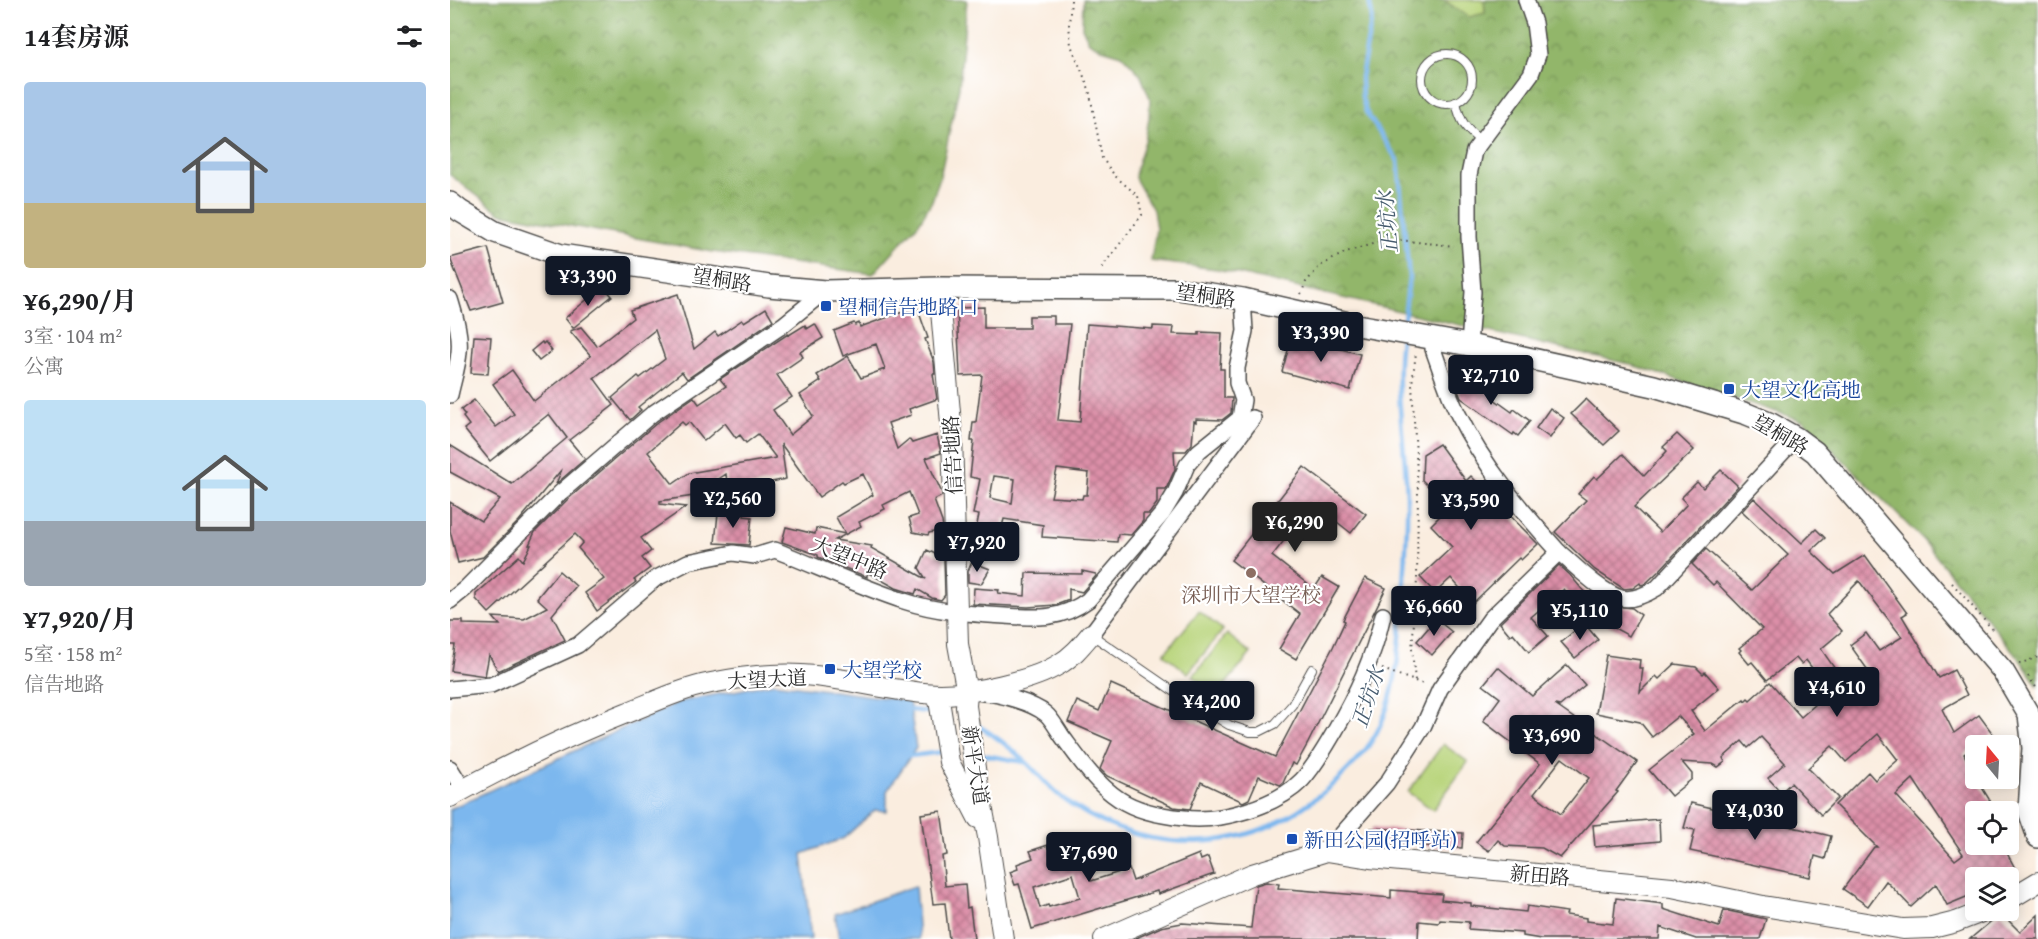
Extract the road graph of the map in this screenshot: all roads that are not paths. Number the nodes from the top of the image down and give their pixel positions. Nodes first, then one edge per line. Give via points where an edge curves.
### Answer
1 (1526, 0) edge
2 (1456, 102) junction
3 (1480, 141) junction
4 (450, 202) edge
5 (939, 288) junction
6 (825, 291) junction
7 (450, 299) edge
8 (1243, 299) junction
9 (1430, 342) junction
10 (1469, 345) junction
11 (450, 395) edge
12 (1253, 418) dead end
13 (1796, 438) junction
14 (1559, 552) junction
15 (450, 601) edge
16 (956, 613) junction
17 (1383, 615) dead end
18 (1091, 634) junction
19 (1312, 669) dead end
20 (450, 689) edge
21 (966, 699) junction
22 (939, 700) junction
23 (450, 768) edge
24 (457, 793) edge
25 (988, 837) junction
26 (2038, 837) edge
27 (1327, 851) junction
28 (2038, 882) edge
29 (2019, 893) edge
30 (1965, 918) edge
31 (1131, 933) edge
32 (1906, 934) edge
33 (1003, 939) edge
34 (1104, 939) edge

1 - 3 street via 1538,55 1532,74
2 - 2 lane via 1470,90 1472,73 1456,55 1439,55 1426,65 1424,89 1435,101
2 - 3 lane via 1466,129
3 - 10 street via 1469,175 1473,292
4 - 6 main road, 望桐路 via 495,231 561,255
5 - 6 main road, 望桐路
5 - 8 main road, 望桐路 via 1178,289
5 - 16 street, 信告地路 via 952,435
6 - 15 street via 783,325 652,414 560,493
7 - 11 street via 460,344
8 - 9 main road, 望桐路
8 - 16 street, 大望中路 via 1245,331 1237,368 1243,400 1240,418 1187,465 1163,513 1088,600 1058,615 1037,618
9 - 10 main road, 望桐路
9 - 14 street via 1458,414 1485,459
10 - 13 main road, 望桐路 via 1654,386 1747,414
12 - 18 street
13 - 14 street via 1657,588 1645,596 1622,599
13 - 26 main road, 望桐路 via 1815,452 2003,671 2029,715 2033,748 2029,811
14 - 27 street via 1490,619 1440,689 1423,727 1387,783
16 - 20 street, 大望中路 via 905,602 776,550 755,556 717,555 688,562 655,579 578,645 491,685
16 - 21 street, 信告地路
17 - 21 street via 1376,647 1357,692 1301,782 1280,796 1212,819 1165,816 1120,801 1089,772 1046,714 1034,706 992,693
18 - 19 lane via 1229,725 1250,732 1269,728 1283,716
18 - 21 street, 大望大道 via 1057,666
21 - 22 street, 大望大道
21 - 25 street, 新平大道
22 - 24 street, 大望大道 via 813,675 765,675 708,683 566,737
22 - 25 street, 新平大道 via 946,749 954,772
23 - 24 street
25 - 33 street, 新平大道
27 - 31 street, 新田路 via 1252,874
27 - 32 street, 新田路 via 1672,887
28 - 29 street
30 - 32 street, 新田路
31 - 34 street, 新田路

